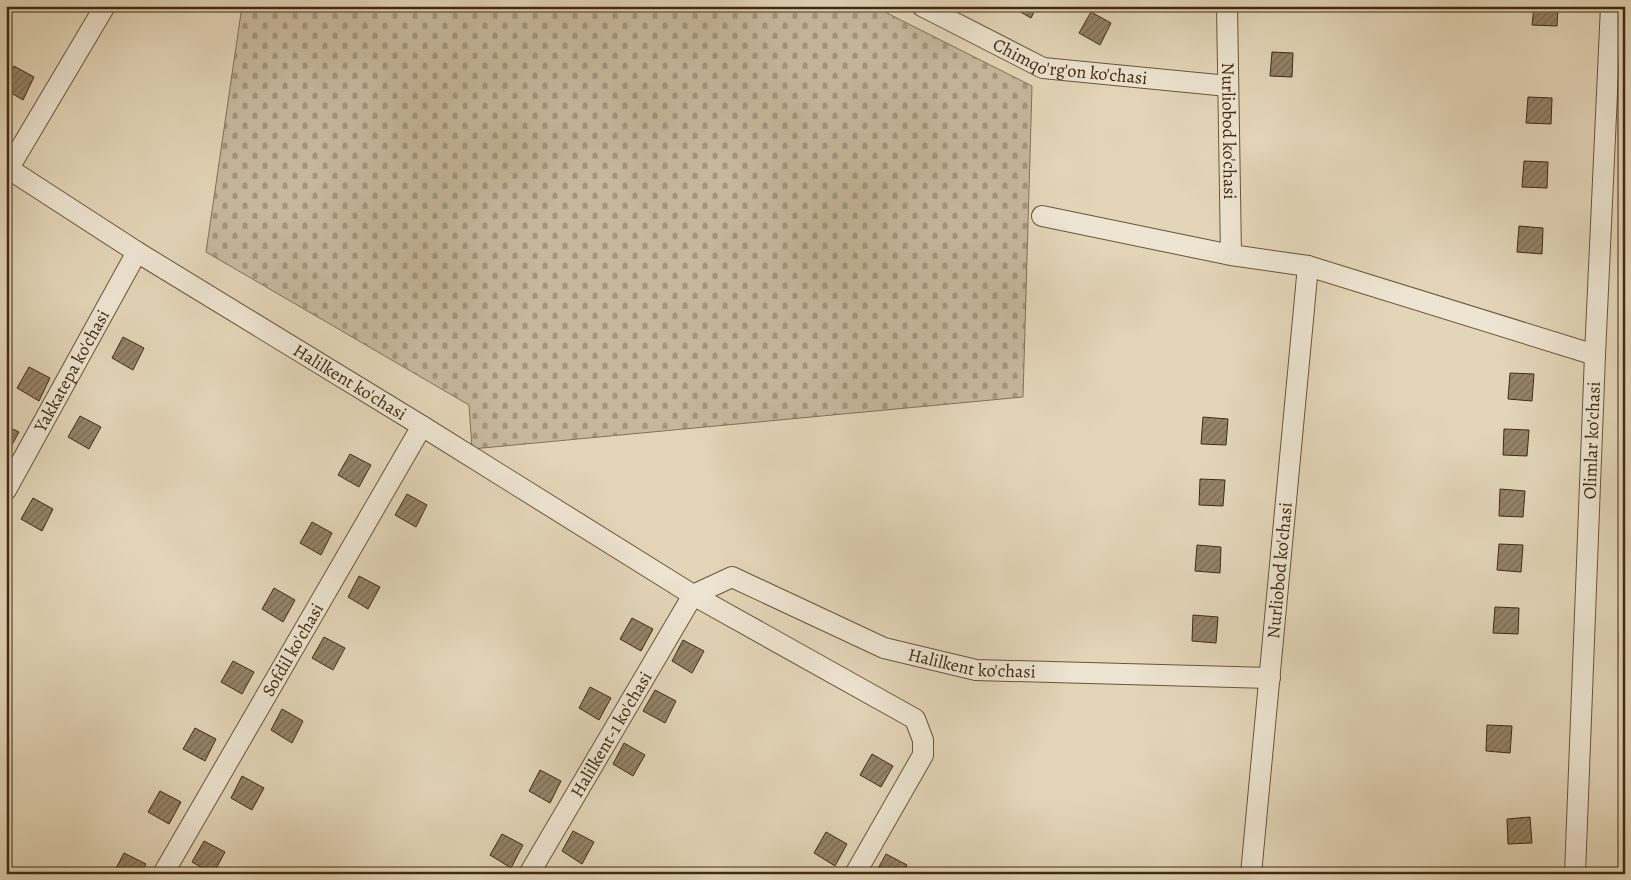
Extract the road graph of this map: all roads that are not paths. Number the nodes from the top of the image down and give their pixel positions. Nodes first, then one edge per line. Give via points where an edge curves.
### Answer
1 (105, 6) edge
2 (922, 6) edge
3 (1227, 6) edge
4 (1611, 6) edge
5 (1228, 86) junction
6 (8, 171) edge
7 (1042, 216) dead end
8 (137, 252) junction
9 (1232, 256) junction
10 (1308, 266) junction
11 (1594, 354) junction
12 (422, 426) junction
13 (6, 490) edge
14 (693, 595) junction
15 (1270, 678) junction
16 (163, 874) edge
17 (529, 874) edge
18 (855, 874) edge
19 (1251, 874) edge
20 (1574, 874) edge

1 - 6 street
2 - 5 street, Chimqo'rg'on ko'chasi via 1043,68
3 - 5 street, Nurliobod ko'chasi
4 - 11 street, Olimlar ko'chasi
5 - 9 street, Nurliobod ko'chasi
6 - 8 street, Halilkent ko'chasi
7 - 9 street
8 - 12 street, Halilkent ko'chasi
8 - 13 street, Yakkatepa ko'chasi
9 - 10 street
10 - 11 street
10 - 15 street, Nurliobod ko'chasi
11 - 20 street, Olimlar ko'chasi
12 - 14 street, Halilkent ko'chasi
12 - 16 street, Sofdil ko'chasi
14 - 15 street, Halilkent ko'chasi via 732,577 884,648 976,670
14 - 17 street, Halilkent-1 ko'chasi
14 - 18 street, Halilkent ko'chasi via 915,719 923,740 923,755
15 - 19 street, Nurliobod ko'chasi

